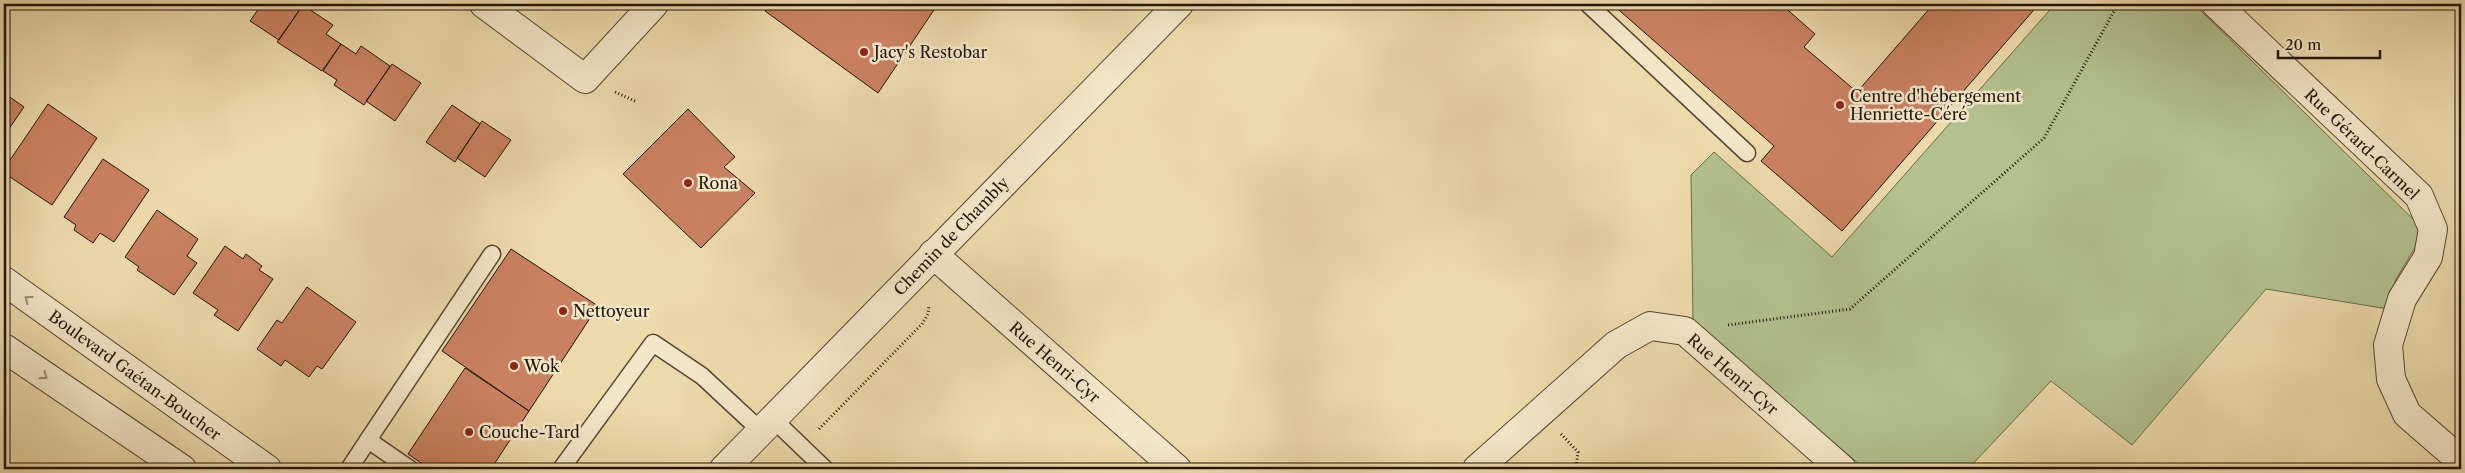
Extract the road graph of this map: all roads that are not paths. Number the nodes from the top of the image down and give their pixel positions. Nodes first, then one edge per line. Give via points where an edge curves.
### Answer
1 (484, 4) edge
2 (654, 4) edge
3 (1588, 4) edge
4 (2216, 4) edge
5 (1167, 7) edge
6 (1747, 153) dead end
7 (492, 254) dead end
8 (933, 254) junction
9 (4, 281) edge
10 (4, 348) edge
11 (767, 425) junction
12 (368, 440) junction
13 (2461, 461) edge
14 (178, 468) edge
15 (267, 469) edge
16 (349, 469) edge
17 (410, 469) edge
18 (560, 469) edge
19 (724, 469) edge
20 (825, 469) edge
21 (1177, 469) edge
22 (1477, 469) edge
23 (1842, 469) edge

1 - 2 street via 585,79
3 - 6 lane
4 - 13 street, Rue Gérard-Carmel via 2419,196 2433,229 2428,257 2402,299 2388,345 2391,379 2407,414
5 - 8 street, Chemin de Chambly
7 - 12 lane
8 - 11 street, Chemin de Chambly
8 - 21 street, Rue Henri-Cyr
15 -> 9 street, Boulevard Gaétan-Boucher
10 -> 14 street
11 - 18 lane via 653,343
11 - 19 street, Chemin de Chambly
11 - 20 lane
12 - 16 lane
12 - 17 lane
22 - 23 street, Rue Henri-Cyr via 1616,345 1650,326 1685,331

